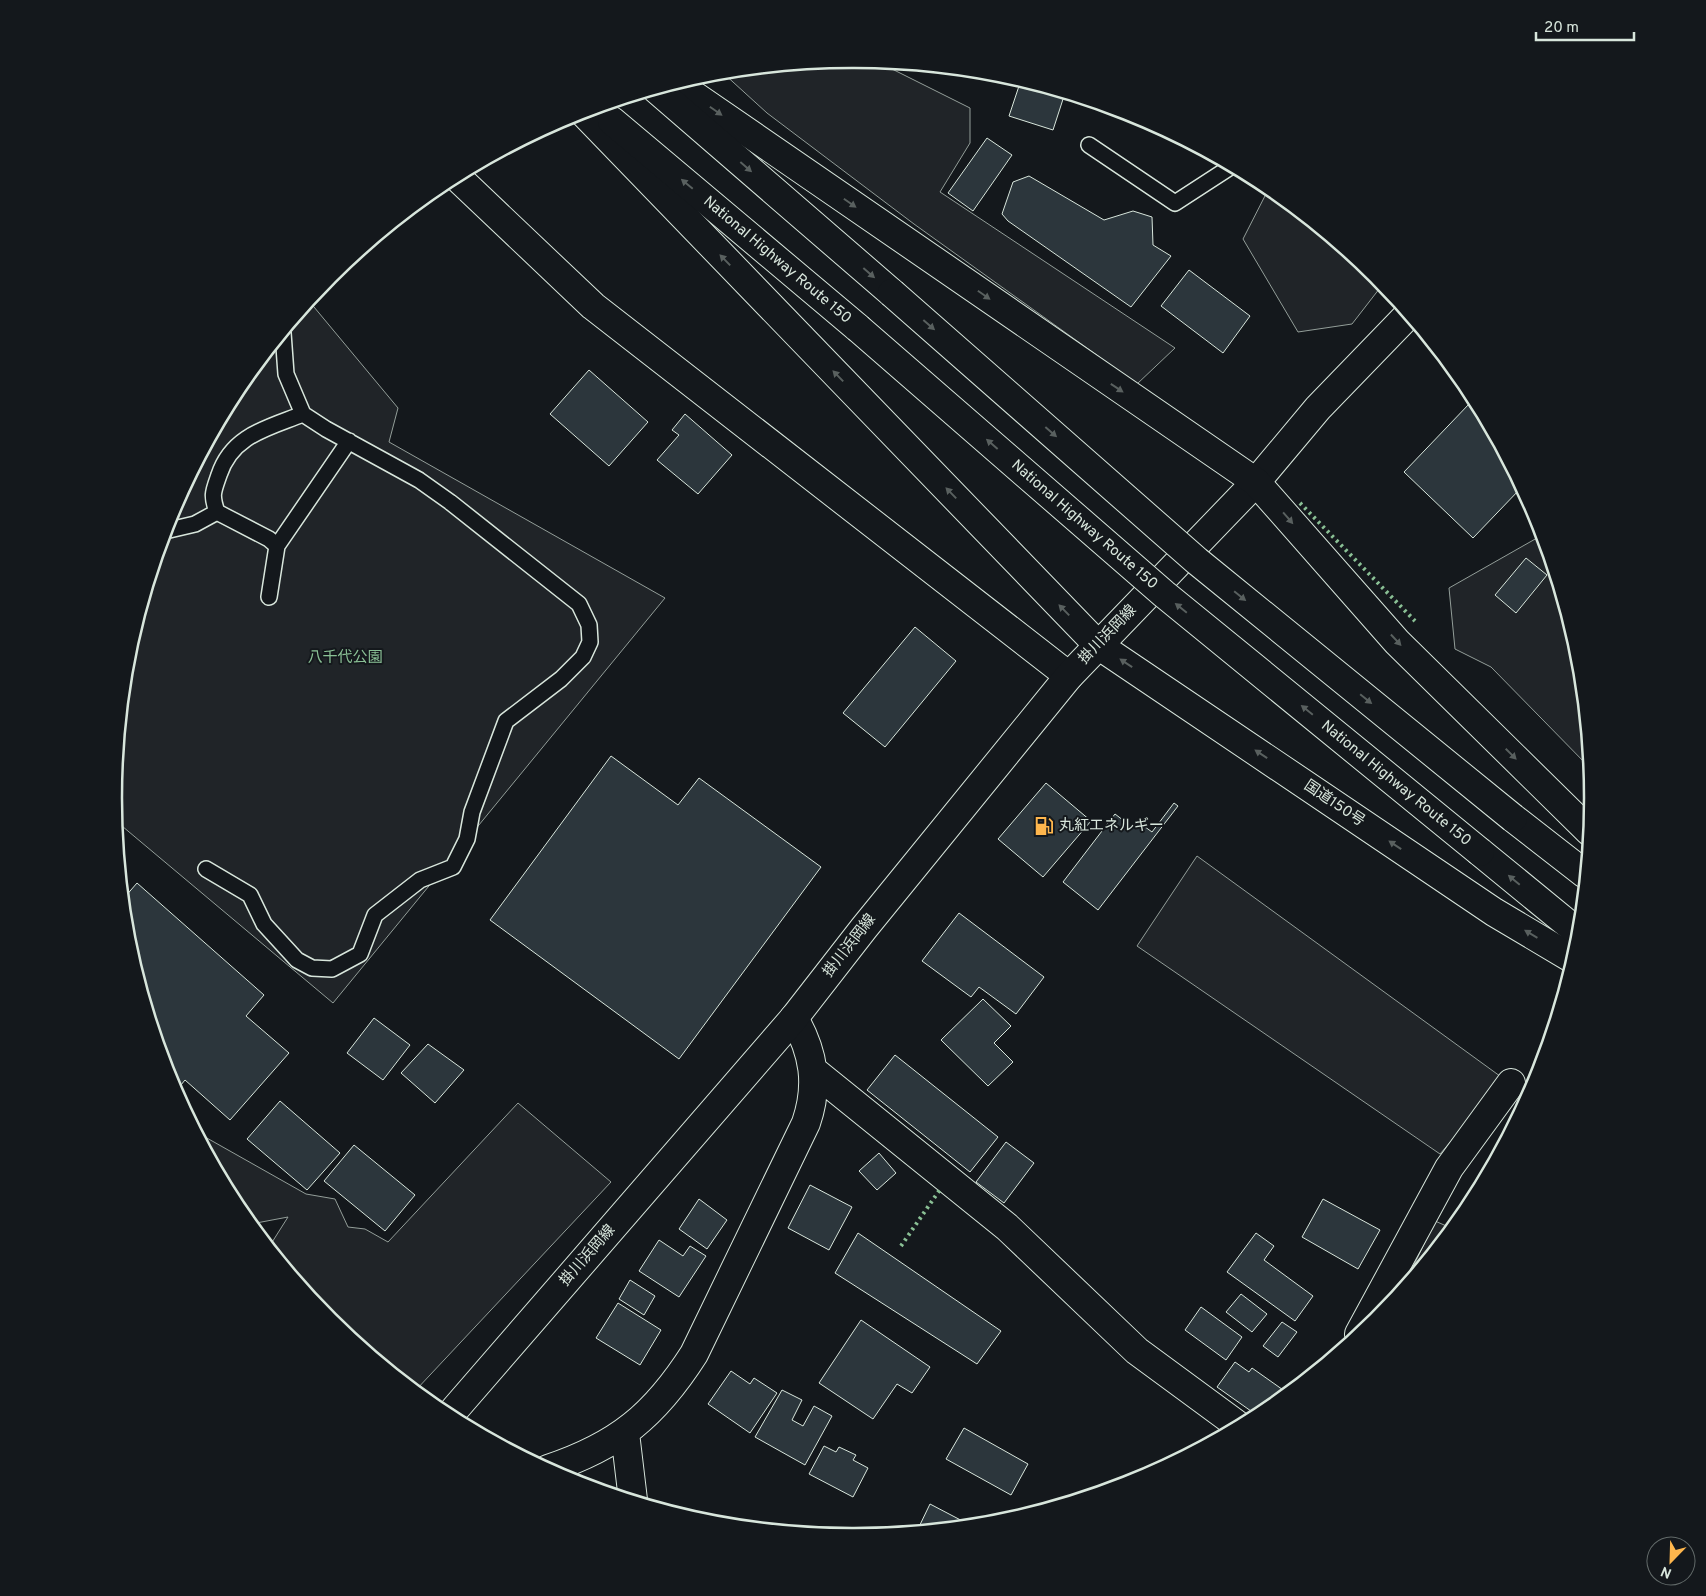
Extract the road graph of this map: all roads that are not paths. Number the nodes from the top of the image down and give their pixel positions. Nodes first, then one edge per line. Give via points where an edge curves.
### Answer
1 (683, 88) edge
2 (661, 93) edge
3 (602, 112) edge
4 (587, 118) edge
5 (1089, 145) dead end
6 (1226, 170) edge
7 (462, 182) edge
8 (1404, 319) edge
9 (283, 341) edge
10 (303, 414) junction
11 (349, 441) junction
12 (1256, 482) junction
13 (217, 512) junction
14 (174, 529) edge
15 (277, 546) junction
16 (269, 597) dead end
17 (1098, 645) junction
18 (1069, 676) junction
19 (1583, 825) edge
20 (206, 869) dead end
21 (1579, 870) edge
22 (1571, 928) edge
23 (1566, 956) edge
24 (794, 1018) junction
25 (814, 1072) junction
26 (1511, 1083) dead end
27 (1369, 1316) edge
28 (454, 1410) edge
29 (1233, 1422) edge
30 (625, 1433) junction
31 (557, 1466) edge
32 (632, 1494) edge

1 -> 12 main road
2 -> 21 main road, bridge via 1197,561
22 -> 3 main road, National Highway Route 150, bridge via 1164,594 858,328
17 -> 4 main road, 国道150号
5 - 6 lane via 1175,203
7 - 18 main road via 593,306
8 - 12 main road, 掛川浜岡線 via 1318,408
9 - 10 lane via 286,374
10 - 11 lane
10 - 13 lane via 250,436 224,460 212,497
11 - 15 lane
11 - 20 lane via 419,480 572,598 579,604 589,625 590,642 583,656 561,679 506,721 472,812 468,839 453,867 420,880 374,915 360,954 332,969 312,968 298,960 264,924 250,895
12 - 17 main road, 掛川浜岡線
12 -> 19 main road via 1397,642
13 - 14 lane via 195,524
13 - 15 lane
15 - 16 lane
17 - 18 main road, 掛川浜岡線
23 -> 17 main road, 国道150号 via 1494,912
18 - 24 main road, 掛川浜岡線
24 - 25 main road via 811,1053
24 - 28 main road, 掛川浜岡線
25 - 29 main road via 1007,1227 1137,1351
25 - 30 main road via 812,1107 806,1123 694,1354 675,1384
26 - 27 main road via 1449,1168
30 - 31 main road via 584,1456
30 - 32 main road

